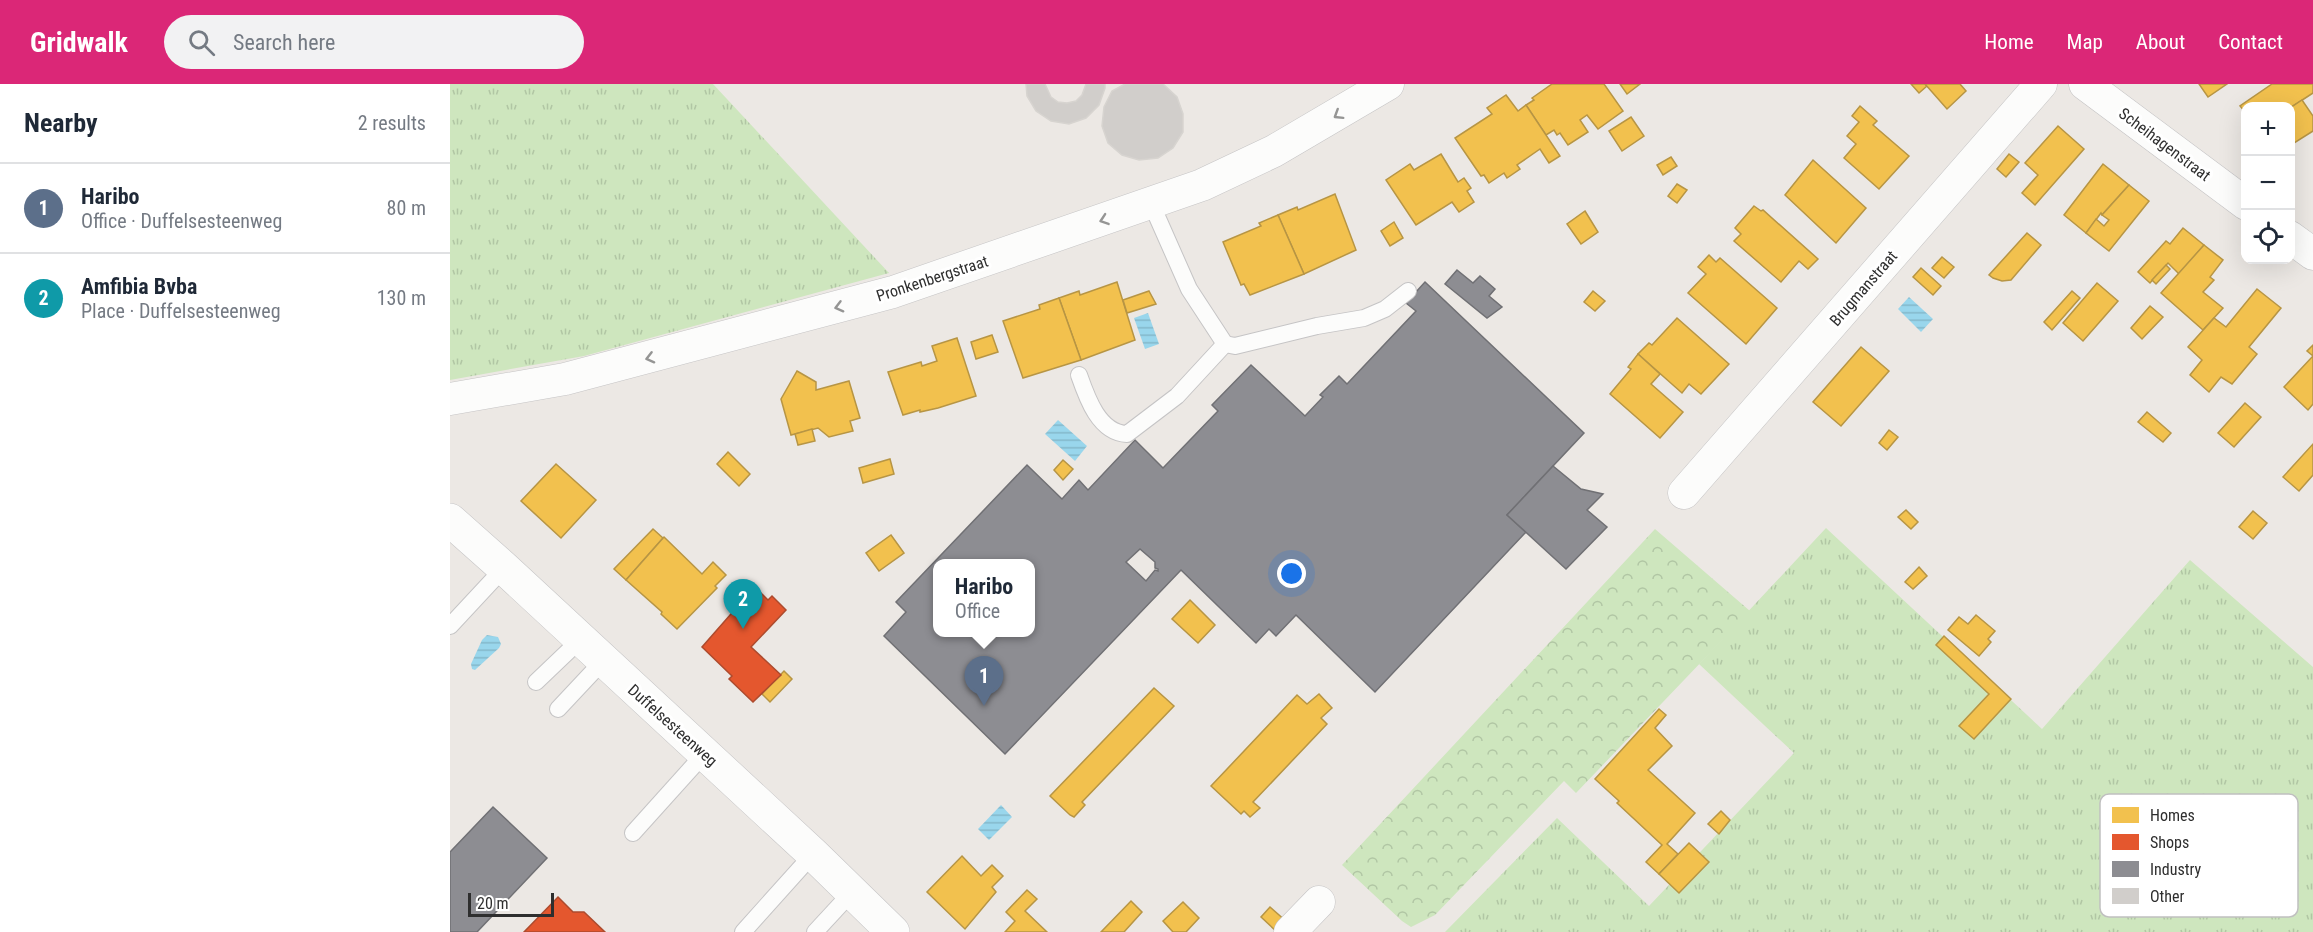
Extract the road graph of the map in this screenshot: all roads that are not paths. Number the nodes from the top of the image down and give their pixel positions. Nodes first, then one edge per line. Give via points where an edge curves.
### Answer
1 (1388, 84) edge
2 (2041, 84) edge
3 (2085, 84) edge
4 (2241, 200) edge
5 (1151, 203) junction
6 (2295, 241) edge
7 (2313, 254) edge
8 (1408, 291) dead end
9 (1225, 344) junction
10 (1079, 375) dead end
11 (450, 399) edge
12 (1684, 493) dead end
13 (450, 520) edge
14 (504, 568) junction
15 (450, 626) edge
16 (592, 650) junction
17 (536, 682) dead end
18 (558, 709) dead end
19 (705, 753) junction
20 (633, 833) dead end
21 (813, 854) junction
22 (852, 892) junction
23 (1319, 902) dead end
24 (743, 932) edge
25 (815, 932) edge
26 (893, 932) edge
27 (1290, 932) edge

1 -> 5 street, Pronkenbergstraat via 1274,152
2 - 12 street, Brugmanstraat
3 - 4 street, Scheihagenstraat
5 - 9 lane via 1189,289
5 -> 11 street, Pronkenbergstraat via 893,292 565,379
6 - 7 street
8 - 9 lane via 1385,309 1364,318 1235,346
9 - 10 lane via 1177,396 1127,434 1106,427
13 - 14 street, Duffelsesteenweg
14 - 15 lane
14 - 16 street, Duffelsesteenweg
16 - 17 lane
16 - 18 lane
16 - 19 street, Duffelsesteenweg
19 - 20 lane
19 - 21 street, Duffelsesteenweg
21 - 22 street, Duffelsesteenweg
21 - 24 lane
22 - 25 lane
22 - 26 street, Duffelsesteenweg
23 - 27 street

